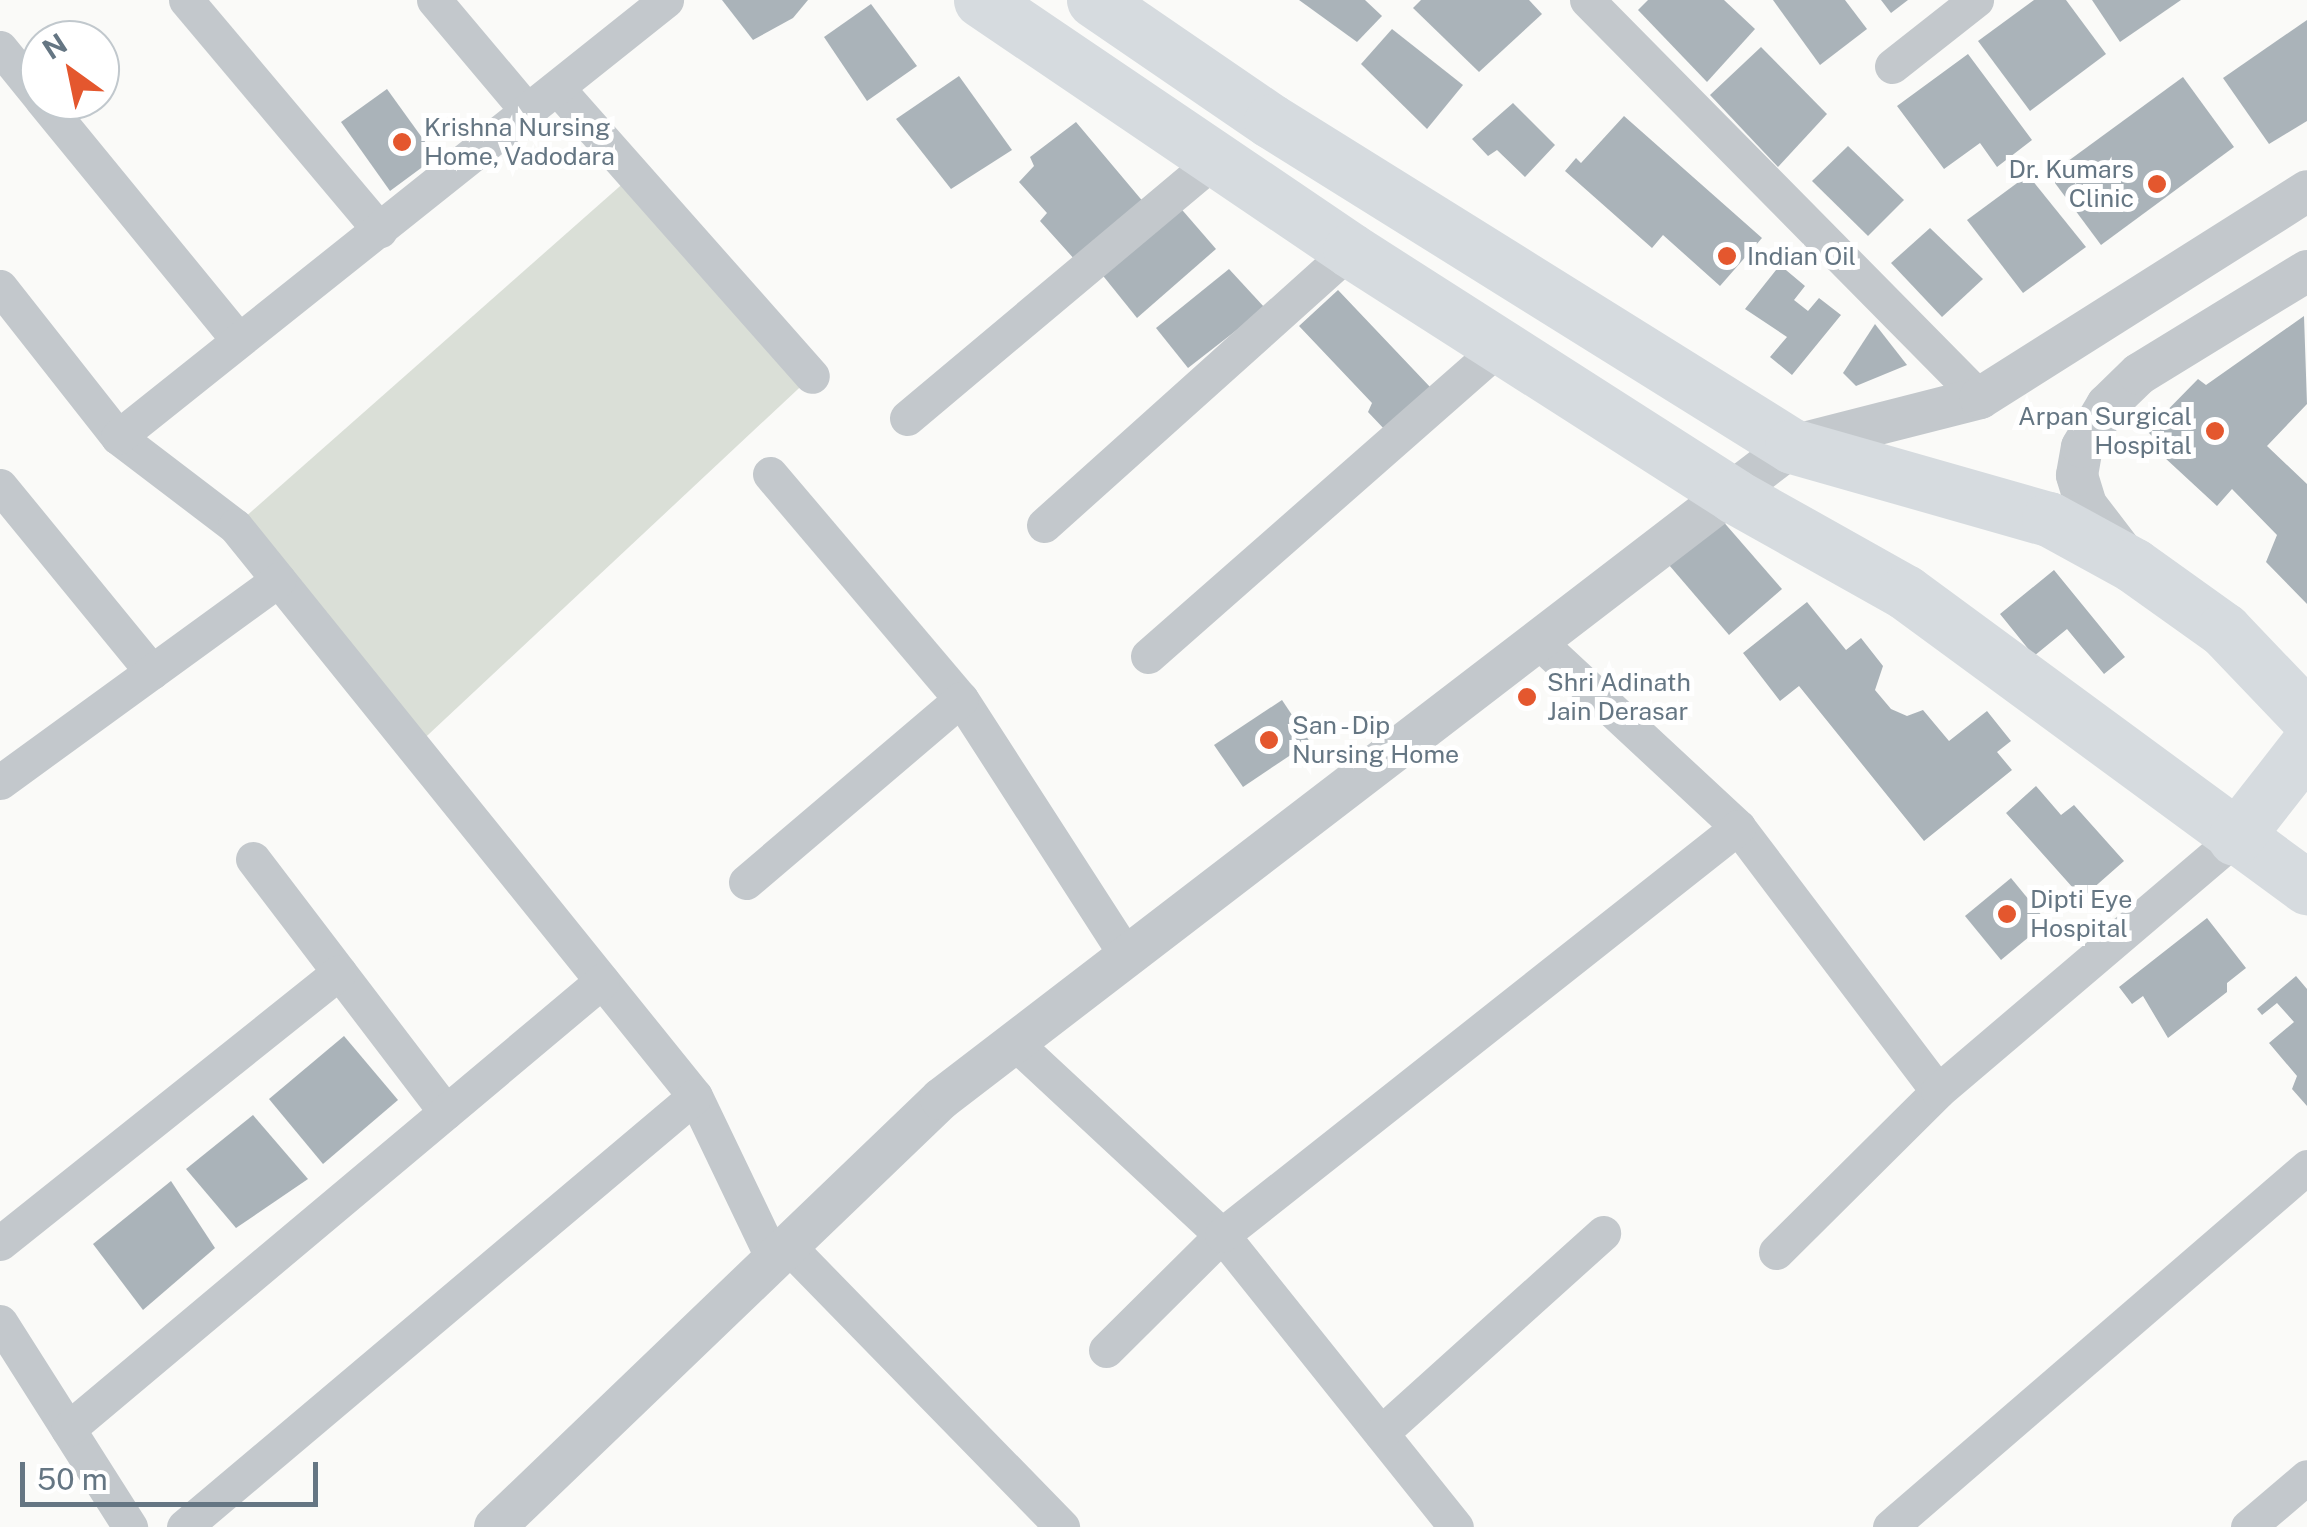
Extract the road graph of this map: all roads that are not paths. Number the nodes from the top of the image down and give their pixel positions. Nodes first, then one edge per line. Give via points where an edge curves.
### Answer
1 (186, 0) edge
2 (434, 0) edge
3 (666, 0) edge
4 (980, 0) edge
5 (1586, 0) edge
6 (1976, 0) edge
7 (1109, 4) edge
8 (0, 48) edge
9 (1892, 66) dead end
10 (20, 72) edge
11 (558, 89) junction
12 (529, 113) junction
13 (59, 120) edge
14 (1214, 160) junction
15 (2307, 192) edge
16 (380, 230) junction
17 (1350, 250) junction
18 (2307, 271) edge
19 (0, 287) edge
20 (237, 338) junction
21 (1502, 345) junction
22 (812, 376) dead end
23 (1980, 398) junction
24 (906, 418) dead end
25 (118, 437) junction
26 (1792, 446) junction
27 (770, 474) dead end
28 (0, 486) edge
29 (1734, 496) junction
30 (1044, 525) dead end
31 (2133, 565) junction
32 (278, 580) junction
33 (1539, 642) junction
34 (1148, 656) dead end
35 (152, 672) junction
36 (962, 698) junction
37 (2307, 717) edge
38 (2307, 746) edge
39 (0, 782) edge
40 (1738, 827) junction
41 (2235, 838) junction
42 (254, 859) dead end
43 (746, 882) dead end
44 (2307, 887) edge
45 (1127, 957) junction
46 (339, 972) junction
47 (602, 981) junction
48 (1014, 1042) junction
49 (1938, 1091) junction
50 (695, 1096) junction
51 (446, 1112) junction
52 (2307, 1167) edge
53 (1603, 1233) dead end
54 (1222, 1236) junction
55 (0, 1243) edge
56 (780, 1252) junction
57 (1776, 1252) dead end
58 (0, 1322) edge
59 (1106, 1350) dead end
60 (68, 1429) junction
61 (1380, 1433) junction
62 (2307, 1477) edge
63 (130, 1527) edge
64 (184, 1527) edge
65 (495, 1527) edge
66 (1062, 1527) edge
67 (1456, 1527) edge
68 (1890, 1527) edge
69 (2248, 1527) edge

1 - 16 street
2 - 12 street
3 - 11 street
4 - 14 highway
5 - 23 street
6 - 9 street
7 - 26 highway via 1271,121
8 - 10 street
11 - 12 street
11 - 22 street
12 - 16 street
13 - 20 street
14 - 17 highway
14 - 24 street
15 - 23 street
16 - 20 street
17 - 21 highway
17 - 30 street
18 - 31 street via 2139,374 2107,406 2082,447 2077,476 2086,505
19 - 25 street
20 - 25 street
21 - 29 highway
21 - 34 street
23 - 26 street
25 - 32 street via 235,526
26 - 29 street
26 - 31 highway via 2049,520
27 - 36 street
28 - 35 street
29 - 33 street via 1677,532
29 - 41 highway via 1905,592
31 - 37 highway via 2224,630
32 - 35 street
32 - 47 street
33 - 40 street
33 - 45 street
35 - 39 street
36 - 43 street
36 - 45 street
38 - 41 highway
40 - 49 street
40 - 54 street
41 - 44 highway
41 - 49 street
42 - 46 street
45 - 48 street
46 - 51 street
46 - 55 street
47 - 50 street
47 - 51 street
48 - 54 street
48 - 56 street via 940,1099
49 - 57 street
50 - 56 street
50 - 64 street
51 - 60 street
52 - 68 street
53 - 61 street
54 - 59 street
54 - 61 street
56 - 65 street
56 - 66 street
58 - 60 street
60 - 63 street
61 - 67 street
62 - 69 street

